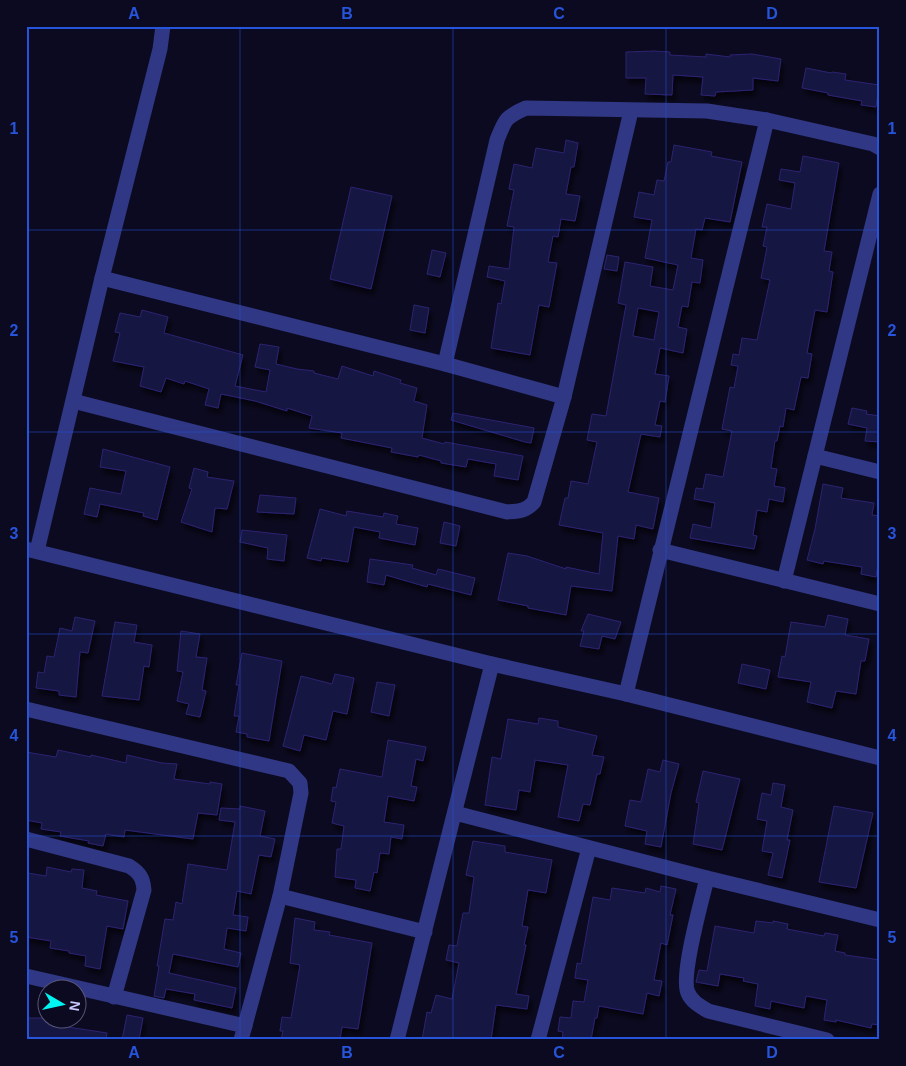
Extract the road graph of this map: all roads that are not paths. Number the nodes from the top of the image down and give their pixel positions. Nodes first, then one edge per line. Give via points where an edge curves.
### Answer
1 (163, 26) edge
2 (631, 110) junction
3 (767, 120) junction
4 (880, 148) edge
5 (880, 194) edge
6 (102, 278) junction
7 (445, 364) junction
8 (564, 397) junction
9 (73, 401) junction
10 (815, 456) junction
11 (880, 472) edge
12 (32, 550) edge
13 (660, 550) junction
14 (784, 581) junction
15 (880, 604) edge
16 (492, 664) junction
17 (626, 694) junction
18 (26, 708) edge
19 (880, 758) edge
20 (455, 813) junction
21 (26, 839) edge
22 (589, 848) junction
23 (707, 878) junction
24 (280, 896) junction
25 (880, 920) edge
26 (425, 932) junction
27 (26, 976) edge
28 (114, 997) junction
29 (243, 1033) edge
30 (397, 1040) edge
31 (538, 1040) edge
32 (827, 1040) edge

1 - 6 street
2 - 3 street via 707,111
2 - 7 street via 526,108 510,114 503,123
2 - 8 street
3 - 4 street
3 - 13 street
5 - 10 street
6 - 7 street
6 - 9 street
7 - 8 street
8 - 9 street via 534,502 528,509 507,512
9 - 12 street
10 - 11 street
10 - 14 street
12 - 16 street
13 - 14 street
13 - 17 street
14 - 15 street
16 - 17 street
16 - 20 street
17 - 19 street
18 - 24 street via 289,771 300,783 301,793
20 - 22 street
20 - 26 street
21 - 28 street via 129,866 144,880
22 - 23 street
22 - 31 street
23 - 25 street
23 - 32 street via 686,974 691,999 708,1010
24 - 26 street
24 - 29 street
26 - 30 street
27 - 28 street
28 - 29 street

